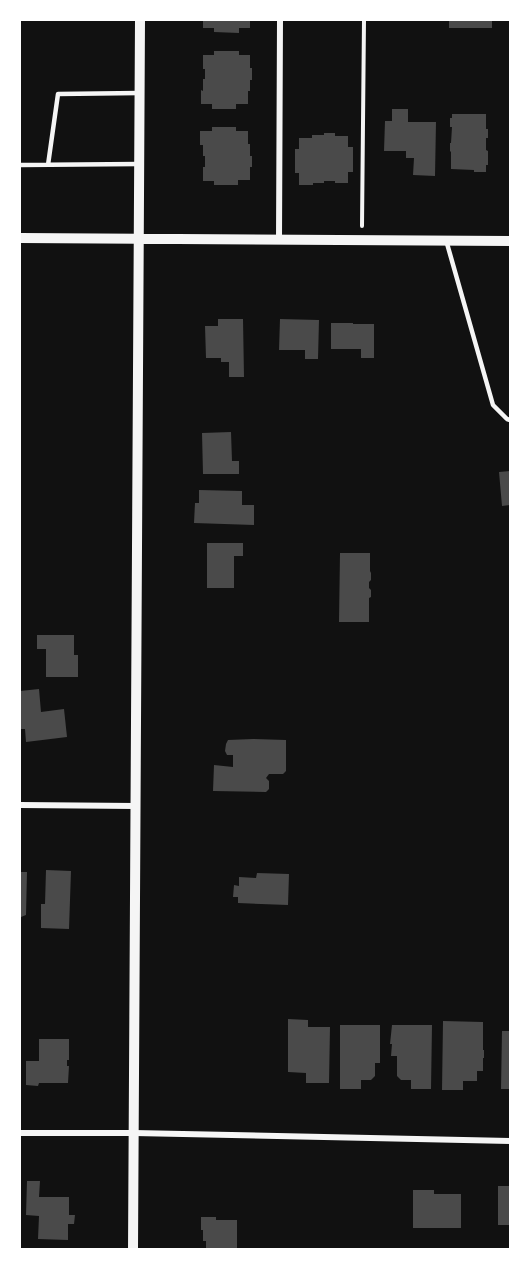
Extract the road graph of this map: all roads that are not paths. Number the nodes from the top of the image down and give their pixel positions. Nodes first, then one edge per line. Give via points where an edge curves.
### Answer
1 (140, 20) edge
2 (280, 20) edge
3 (139, 93) junction
4 (139, 164) junction
5 (20, 165) edge
6 (48, 165) junction
7 (20, 238) edge
8 (139, 238) junction
9 (279, 239) junction
10 (446, 240) junction
11 (510, 241) edge
12 (510, 420) edge
13 (20, 805) edge
14 (135, 806) junction
15 (20, 1133) edge
16 (134, 1133) junction
17 (510, 1141) edge
18 (133, 1250) edge

1 - 3 street
2 - 9 street
3 - 4 street
3 - 6 lane via 58,94
4 - 6 lane
4 - 8 street
5 - 6 lane
7 - 8 street
8 - 9 street
8 - 14 street
9 - 10 street
10 - 11 street
10 - 12 lane via 493,405
13 - 14 street
14 - 16 street
15 - 16 street
16 - 17 street
16 - 18 street

